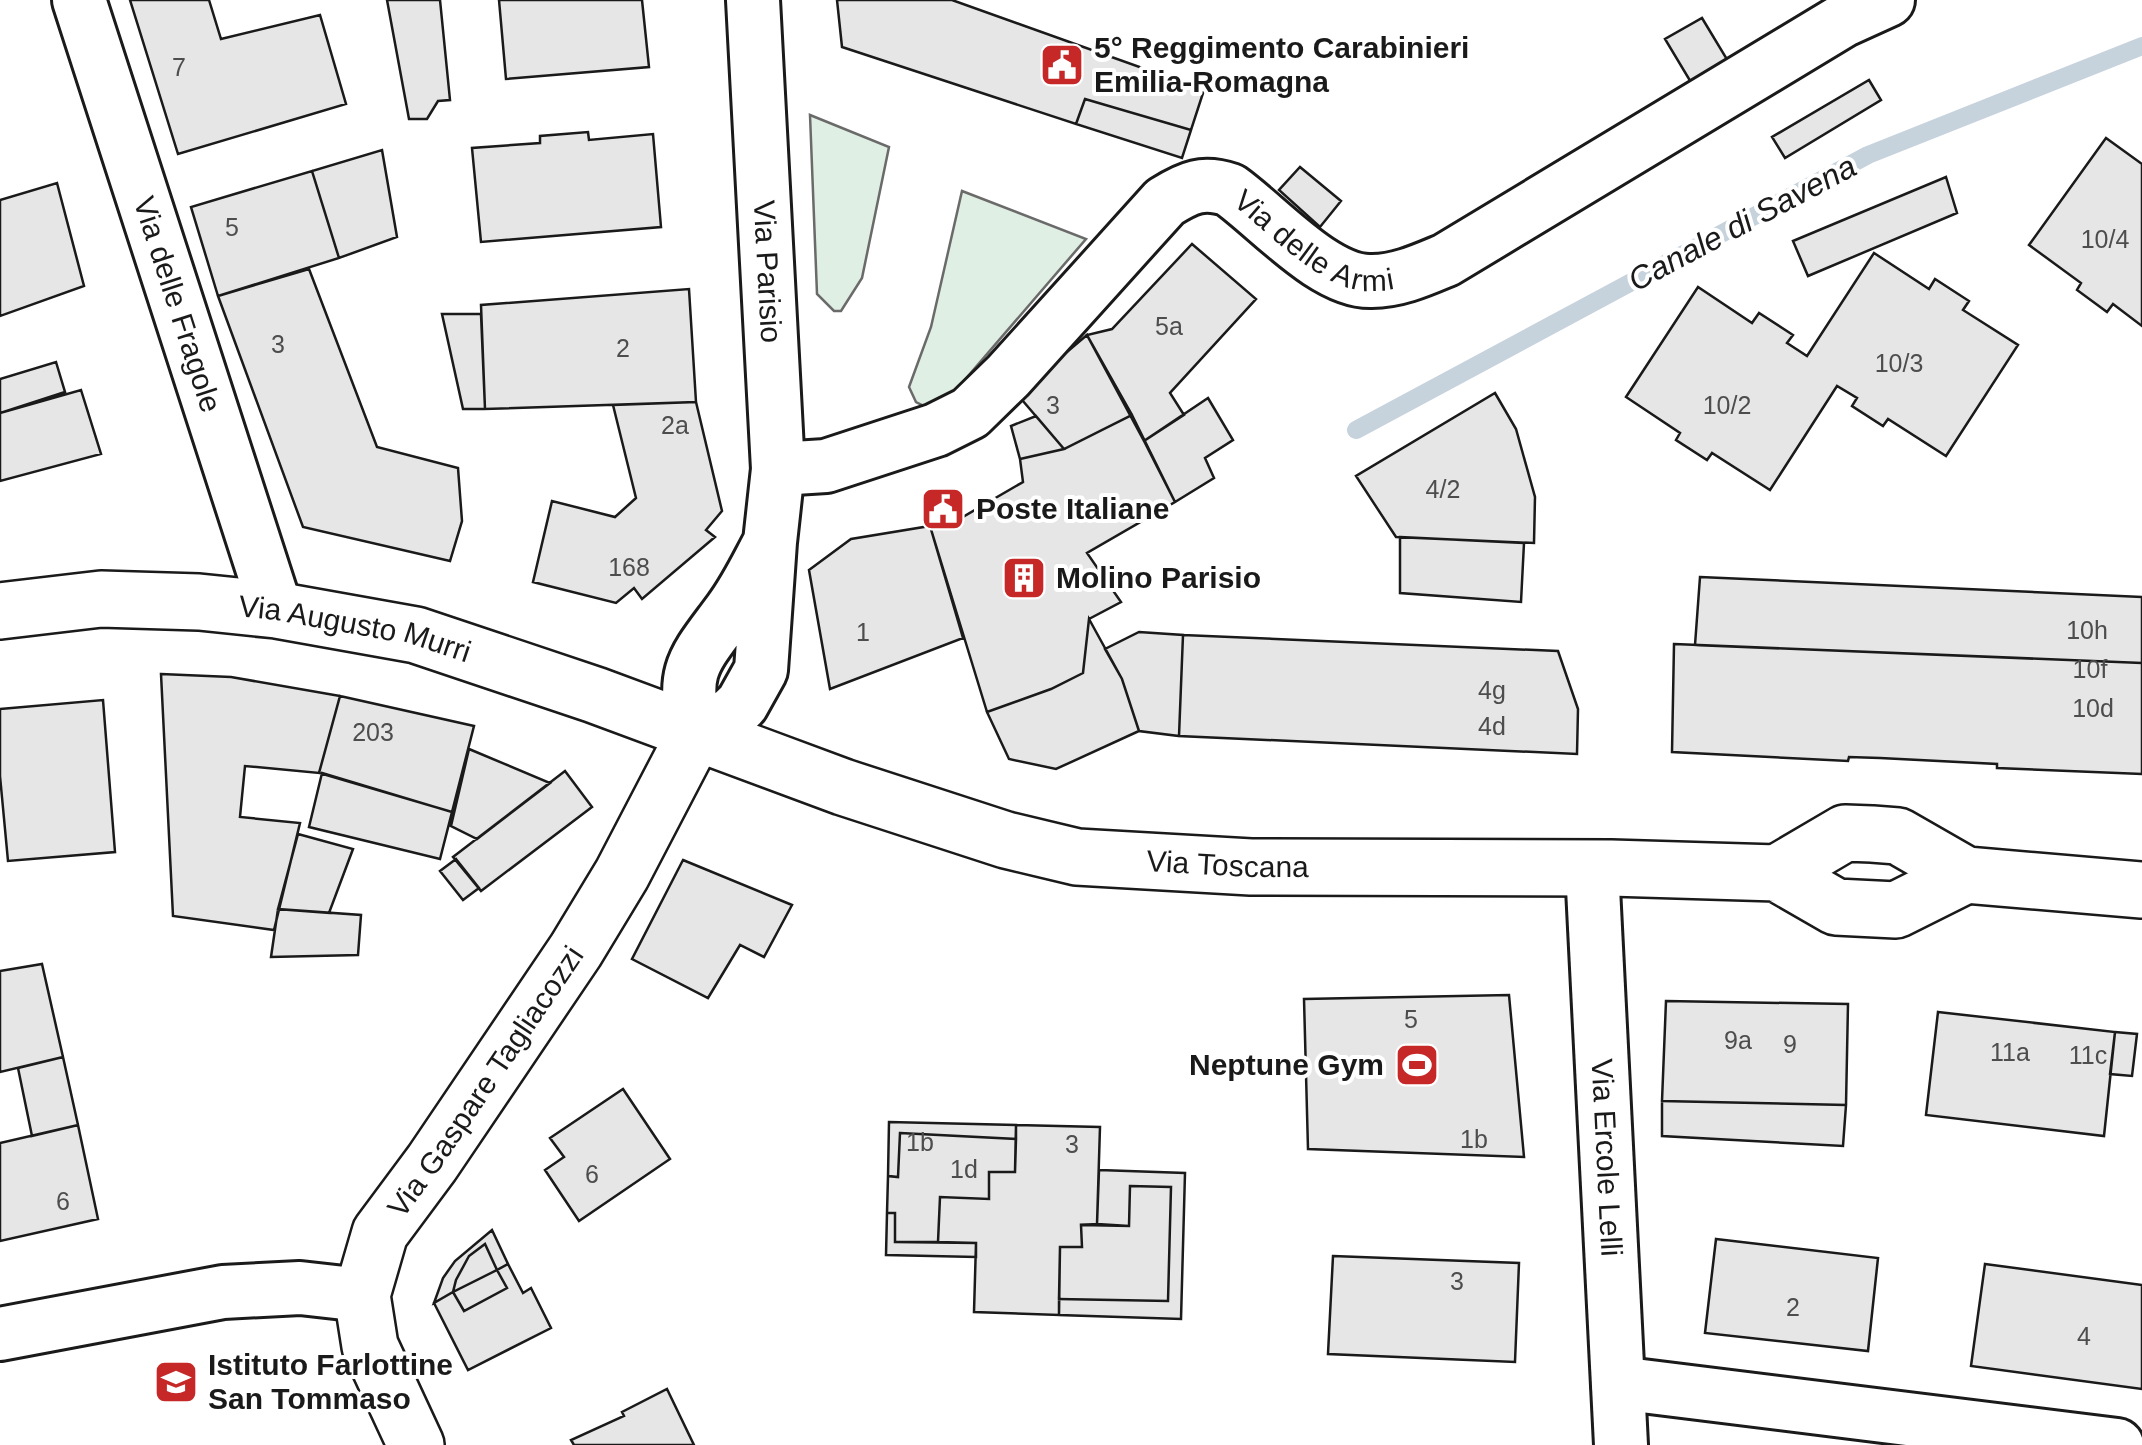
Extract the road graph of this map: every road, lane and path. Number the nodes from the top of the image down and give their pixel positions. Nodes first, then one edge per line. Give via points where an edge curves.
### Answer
1 (79, 0) edge
2 (754, 0) edge
3 (1888, 0) edge
4 (778, 469) junction
5 (276, 610) junction
6 (0, 611) edge
7 (696, 732) junction
8 (1592, 868) junction
9 (1777, 873) junction
10 (1966, 876) junction
11 (2142, 890) edge
12 (362, 1295) junction
13 (0, 1334) edge
14 (1618, 1383) junction
15 (416, 1445) edge
16 (1621, 1445) edge
17 (2117, 1445) edge

1 - 5 street, Via delle Fragole
2 - 4 street, Via Parisio
3 - 4 street, Via delle Armi via 1844,20 1446,260 1399,278 1368,282 1334,273 1230,190 1190,186 1165,202 970,413 826,466
4 - 7 street, Via Parisio via 762,670 724,721
5 - 6 main road, Via Augusto Murri via 101,599
5 - 7 main road, Via Augusto Murri via 416,635
7 - 8 main road, Via Toscana via 842,787 1076,857 1251,867
7 - 12 main road, Via Gaspare Tagliacozzi via 576,950 380,1232
8 - 9 main road, Via Toscana
8 - 14 street, Via Ercole Lelli
9 - 10 main road, Via Toscana via 1836,907 1896,910
9 - 10 main road via 1846,834 1898,836
10 - 11 main road
12 - 13 street via 300,1288 224,1292
12 - 15 main road, Via Gaspare Tagliacozzi via 370,1346
14 - 16 street, Via Ercole Lelli
14 - 17 street

